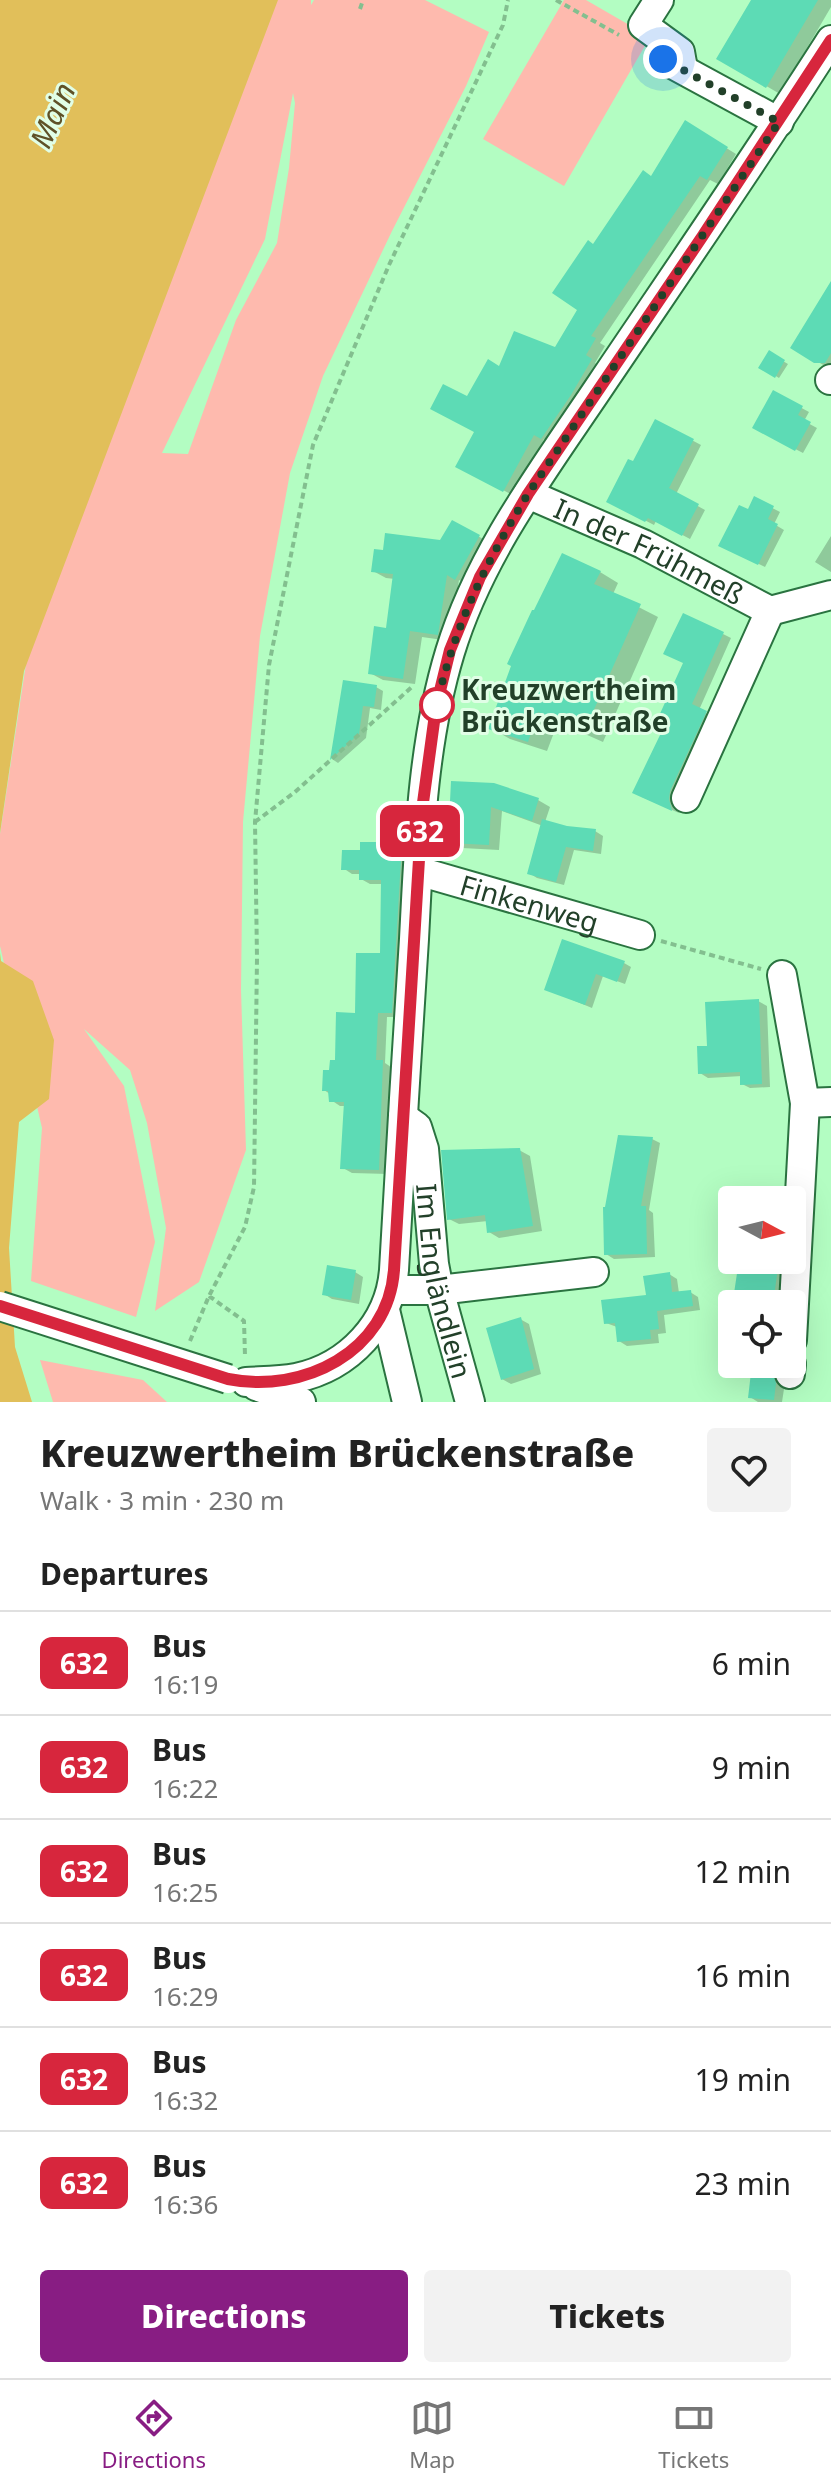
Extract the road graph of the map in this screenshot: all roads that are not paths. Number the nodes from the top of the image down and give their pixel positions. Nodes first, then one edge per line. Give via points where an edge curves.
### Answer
1 (659, 0) edge
2 (831, 40) edge
3 (779, 122) junction
4 (528, 494) junction
5 (831, 595) edge
6 (770, 611) junction
7 (686, 798) dead end
8 (418, 871) junction
9 (640, 935) road end
10 (782, 975) road end
11 (818, 1102) edge
12 (403, 1117) junction
13 (594, 1272) dead end
14 (439, 1290) junction
15 (797, 1290) edge
16 (389, 1300) junction
17 (0, 1306) edge
18 (237, 1380) junction
19 (301, 1402) edge
20 (407, 1402) edge
21 (470, 1402) edge

1 - 3 street via 643,25 680,52 673,65
2 - 3 street
3 - 4 street
4 - 6 street, In der Frühmeß via 643,544
4 - 8 street via 480,577 450,650 429,754
5 - 6 street, In der Frühmeß
6 - 7 street, In der Frühmeß
8 - 9 street, Finkenweg
8 - 12 street
10 - 11 street
11 - 15 street
12 - 14 street, Im Engländlein via 417,1127 424,1149
12 - 16 street
13 - 14 street
14 - 16 street
14 - 21 street, Im Engländlein
16 - 18 street via 362,1343 334,1363 295,1379
16 - 20 street
17 - 18 street, bridge
18 - 19 street

